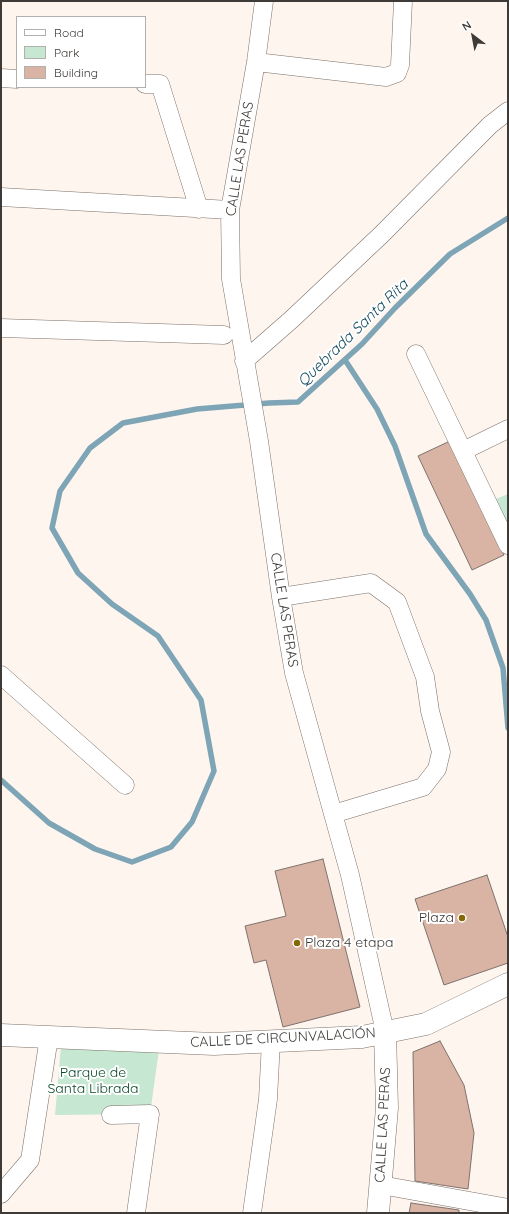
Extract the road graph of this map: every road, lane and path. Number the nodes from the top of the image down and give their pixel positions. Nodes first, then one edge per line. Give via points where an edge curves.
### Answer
1 (264, 1) edge
2 (403, 1) edge
3 (256, 62) junction
4 (1, 78) edge
5 (16, 79) edge
6 (146, 84) edge
7 (508, 111) edge
8 (1, 197) edge
9 (199, 209) junction
10 (230, 210) junction
11 (1, 328) edge
12 (224, 335) dead end
13 (416, 354) dead end
14 (245, 366) junction
15 (508, 429) edge
16 (463, 450) junction
17 (508, 545) edge
18 (281, 597) junction
19 (1, 675) edge
20 (125, 785) dead end
21 (333, 814) junction
22 (508, 984) edge
23 (385, 1032) junction
24 (1, 1035) edge
25 (49, 1038) junction
26 (271, 1041) junction
27 (111, 1116) dead end
28 (381, 1185) junction
29 (1, 1194) edge
30 (508, 1208) edge
31 (136, 1213) edge
32 (252, 1213) edge
33 (378, 1213) edge

1 - 3 street, CALLE LAS PERAS
2 - 3 street via 400,65 397,74 386,78
3 - 10 street, CALLE LAS PERAS
4 - 5 street
6 - 9 street via 160,84
7 - 14 street via 490,125
8 - 9 street
9 - 10 street
10 - 14 street, CALLE LAS PERAS via 231,278
11 - 12 street
13 - 16 street
14 - 18 street, CALLE LAS PERAS via 259,441
15 - 16 street
16 - 17 street
18 - 21 street, CALLE LAS PERAS via 294,673
18 - 21 street via 371,583 397,602 425,677 430,711 441,752 437,769 423,787
19 - 20 street
21 - 23 street, CALLE LAS PERAS via 350,875
22 - 23 street, CALLE DE CIRCUNVALACIÓN via 426,1024
23 - 26 street, CALLE DE CIRCUNVALACIÓN via 362,1037
23 - 28 street, CALLE LAS PERAS via 387,1108
24 - 25 street, CALLE DE CIRCUNVALACIÓN
25 - 26 street, CALLE DE CIRCUNVALACIÓN via 214,1044
25 - 29 street via 30,1160
26 - 32 street via 268,1099
27 - 31 street via 150,1114
28 - 30 street
28 - 33 street, CALLE LAS PERAS

